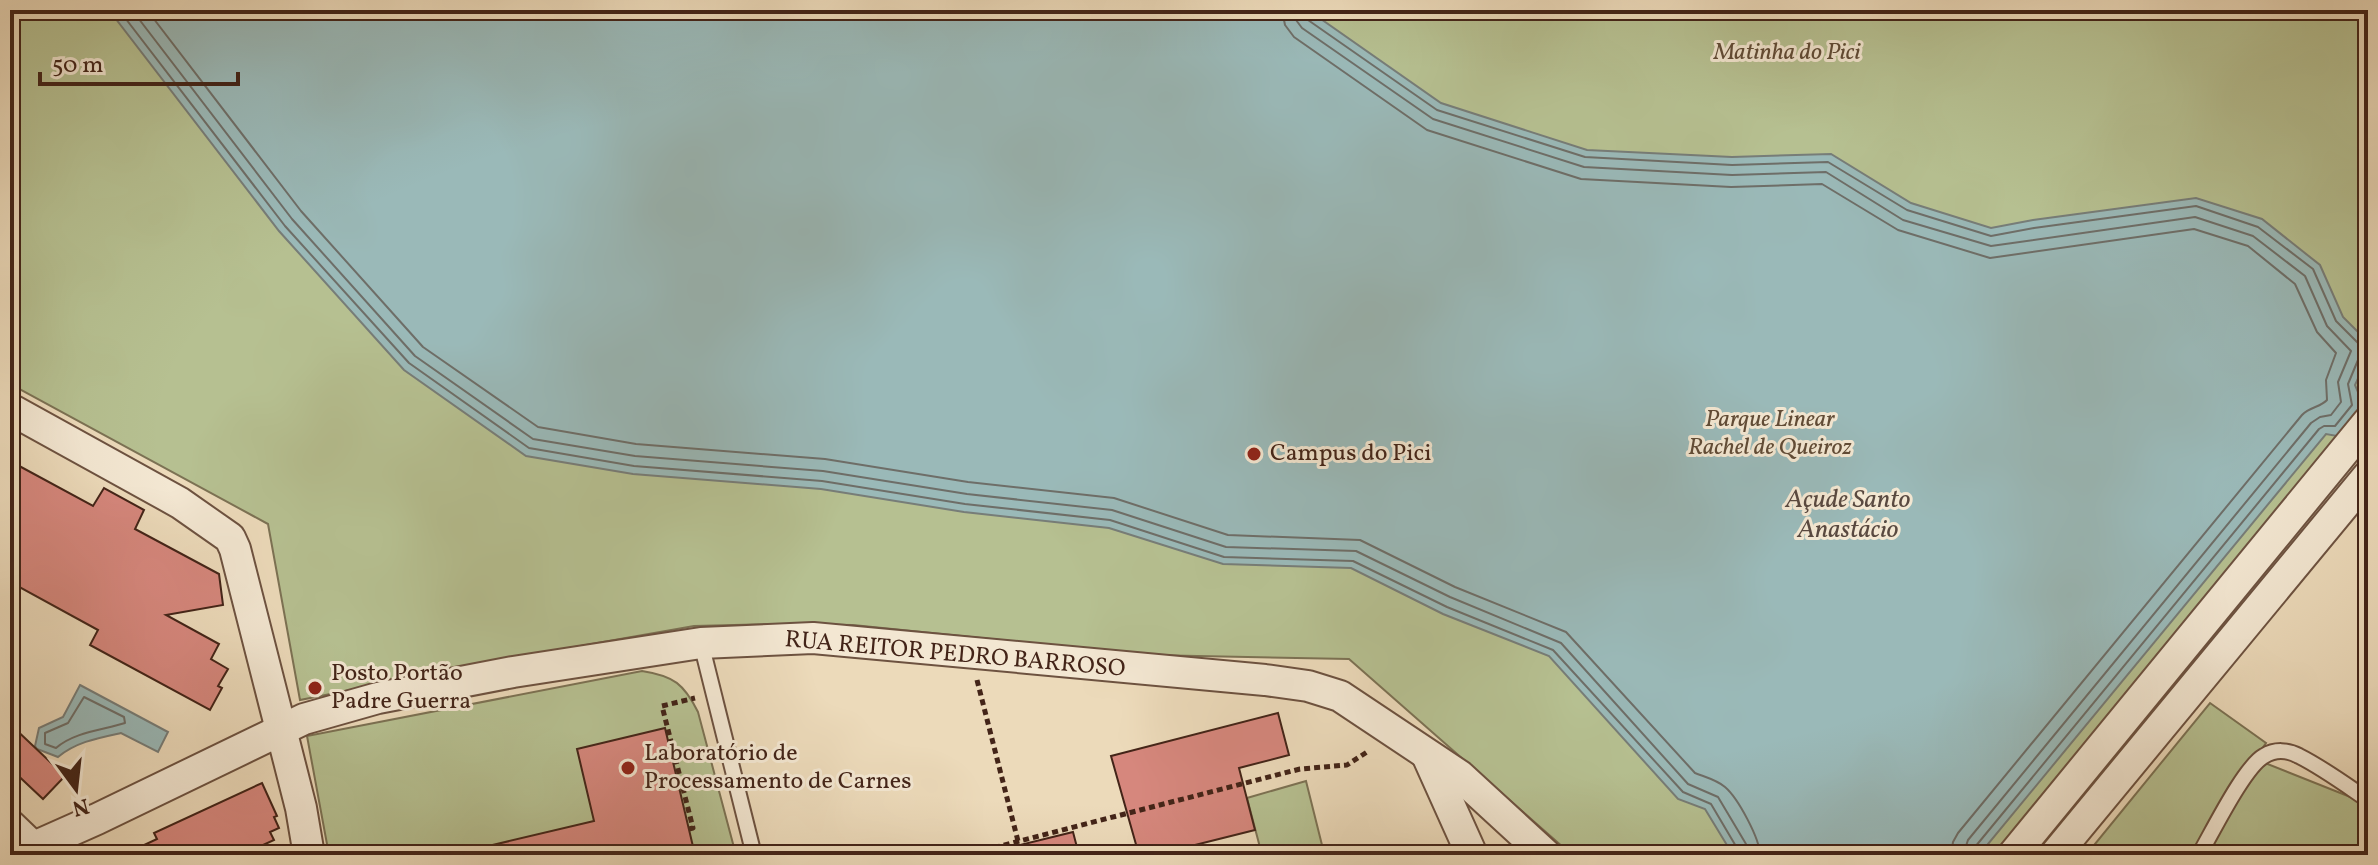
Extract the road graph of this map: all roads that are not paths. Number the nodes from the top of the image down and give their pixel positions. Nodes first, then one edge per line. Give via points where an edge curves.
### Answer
1 (10, 409) edge
2 (2368, 422) edge
3 (2368, 476) edge
4 (701, 643) junction
5 (281, 730) junction
6 (1427, 755) junction
7 (2368, 800) edge
8 (10, 825) edge
9 (28, 852) edge
10 (309, 855) edge
11 (754, 855) edge
12 (1472, 855) edge
13 (1546, 855) edge
14 (2013, 855) edge
15 (2055, 855) edge
16 (2199, 855) edge

1 - 5 street via 180,503 230,538
2 - 14 street
3 - 15 street
4 - 5 street, RUA REITOR PEDRO BARROSO via 378,698
4 - 6 street, RUA REITOR PEDRO BARROSO via 813,638 1308,686 1340,696
4 - 11 lane
5 - 9 street, RUA REITOR PEDRO BARROSO
5 - 10 street
6 - 12 street
6 - 13 street, RUA REITOR PEDRO BARROSO via 1460,776
7 - 16 lane via 2298,755 2273,752 2260,757 2244,778
8 - 9 street

